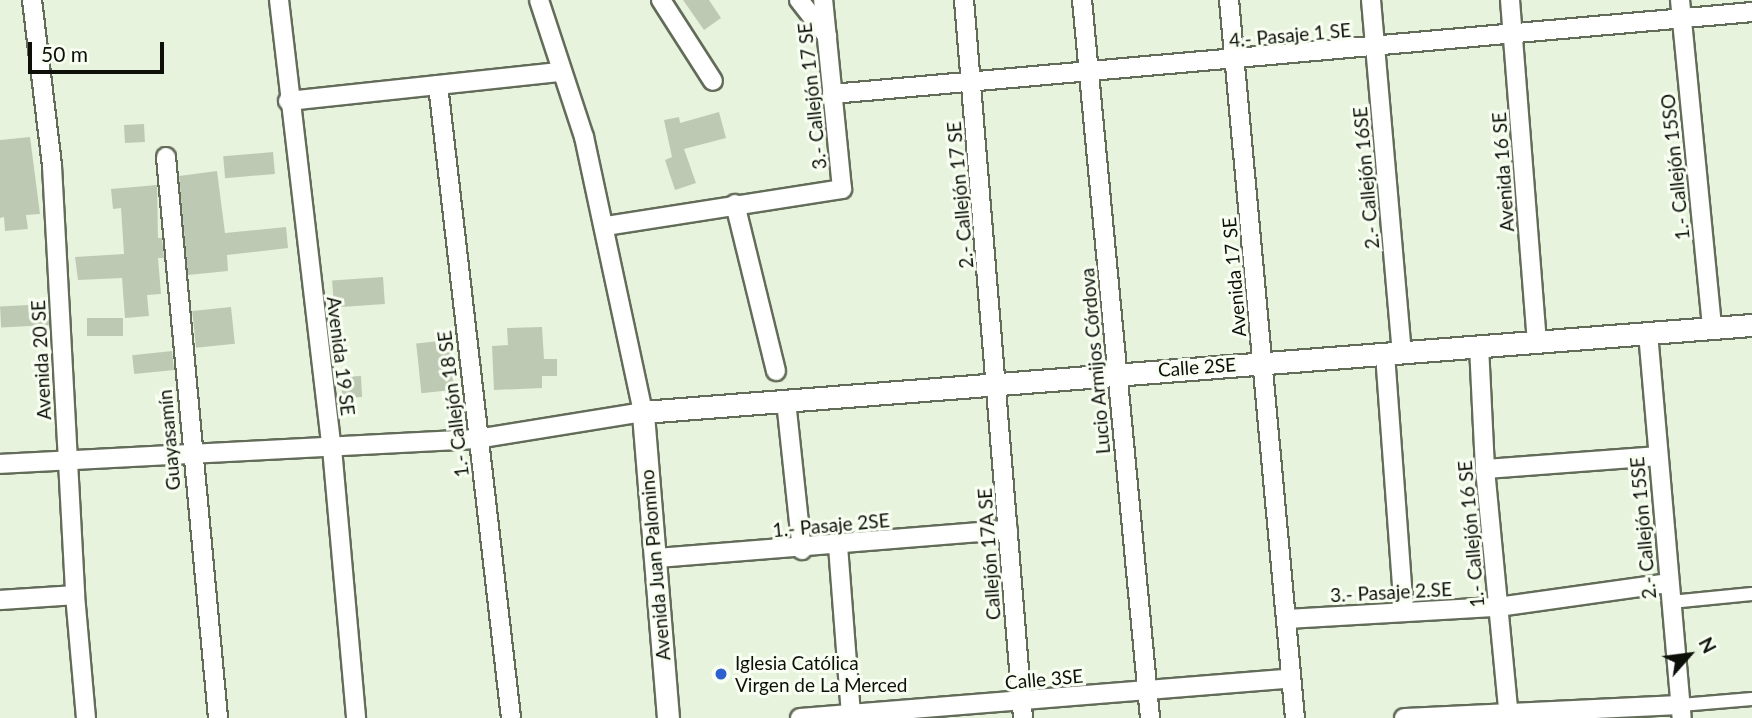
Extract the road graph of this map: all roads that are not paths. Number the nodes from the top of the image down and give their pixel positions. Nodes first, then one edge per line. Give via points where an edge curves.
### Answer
1 (32, 0) edge
2 (279, 0) edge
3 (539, 0) edge
4 (661, 0) edge
5 (799, 0) edge
6 (823, 0) edge
7 (964, 0) edge
8 (1082, 0) edge
9 (1229, 0) edge
10 (1371, 0) edge
11 (1510, 0) edge
12 (1681, 9) edge
13 (1752, 12) edge
14 (1513, 32) junction
15 (827, 37) junction
16 (1376, 48) junction
17 (1235, 62) junction
18 (1088, 69) junction
19 (561, 72) junction
20 (971, 78) junction
21 (713, 81) dead end
22 (438, 85) junction
23 (832, 94) junction
24 (288, 101) junction
25 (166, 157) dead end
26 (735, 204) junction
27 (606, 226) junction
28 (1712, 329) junction
29 (1752, 330) edge
30 (1648, 333) junction
31 (1537, 341) junction
32 (1479, 346) junction
33 (1393, 353) junction
34 (1263, 362) junction
35 (776, 371) dead end
36 (1117, 374) junction
37 (998, 387) junction
38 (786, 401) junction
39 (642, 412) junction
40 (477, 439) junction
41 (332, 448) junction
42 (1657, 456) junction
43 (191, 457) junction
44 (67, 459) junction
45 (0, 464) edge
46 (1485, 469) junction
47 (1008, 530) junction
48 (838, 546) junction
49 (802, 550) junction
50 (657, 558) junction
51 (1669, 583) junction
52 (1752, 594) edge
53 (75, 595) junction
54 (0, 600) edge
55 (1671, 602) junction
56 (1498, 607) junction
57 (1404, 611) junction
58 (1287, 619) junction
59 (1290, 679) junction
60 (1148, 691) junction
61 (1752, 699) edge
62 (1022, 710) edge
63 (1682, 712) edge
64 (851, 714) junction
65 (822, 717) edge
66 (1509, 717) edge
67 (86, 718) edge
68 (218, 718) edge
69 (356, 718) edge
70 (511, 718) edge
71 (668, 718) edge
72 (800, 718) edge
73 (1150, 718) edge
74 (1295, 718) edge
75 (1404, 718) edge
76 (1415, 718) edge

1 - 44 street, Avenida 20 SE via 52,166
2 - 24 street, Avenida 19 SE
3 - 19 street
4 - 21 street
5 - 15 street
6 - 15 street, 3.- Callejón 17 SE
7 - 20 street, 2.- Callejón 17 SE
8 - 18 street, Lucio Armijos Córdova
9 - 17 street, Avenida 17 SE
10 - 16 street, 2.- Callejón 16SE
11 - 14 street, Avenida 16 SE
12 - 13 street, 4.- Pasaje 1 SE
12 - 14 street, 4.- Pasaje 1 SE
12 - 28 street, 1.- Callejón 15SO
14 - 16 street, 4.- Pasaje 1 SE
14 - 31 street, Avenida 16 SE
15 - 23 street, 3.- Callejón 17 SE
16 - 17 street, 4.- Pasaje 1 SE
16 - 33 street, 2.- Callejón 16SE
17 - 18 street, 4.- Pasaje 1 SE
17 - 34 street, Avenida 17 SE
18 - 20 street, 4.- Pasaje 1 SE
18 - 36 street, Lucio Armijos Córdova
19 - 22 street
19 - 27 street via 584,137
20 - 23 street, 4.- Pasaje 1 SE
20 - 37 street, 2.- Callejón 17 SE
22 - 24 street
22 - 40 street, 1.- Callejón 18 SE
23 - 26 street, 3.- Callejón 17 SE via 842,189
24 - 41 street, Avenida 19 SE
25 - 43 street, Guayasamín
26 - 27 street
26 - 35 street
27 - 39 street
28 - 29 street, Calle 2SE
28 - 30 street, Calle 2SE
30 - 31 street, Calle 2SE
30 - 42 street, 2.- Callejón 15SE
31 - 32 street, Calle 2SE
32 - 33 street, Calle 2SE
32 - 46 street, 1.- Callejón 16 SE
33 - 34 street, Calle 2SE
33 - 57 street, 2.- Callejón 16SE
34 - 36 street, Calle 2SE
34 - 58 street, Avenida 17 SE
36 - 37 street, Calle 2SE
36 - 60 street, Lucio Armijos Córdova
37 - 38 street, Calle 2SE
37 - 47 street, Callejón 17A SE
38 - 39 street, Calle 2SE
38 - 49 street
39 - 40 street
39 - 50 street, Avenida Juan Palomino
40 - 41 street
40 - 70 street, 1.- Callejón 18 SE
41 - 43 street
41 - 69 street, Avenida 19 SE
42 - 46 street
42 - 51 street, 2.- Callejón 15SE
43 - 44 street
43 - 68 street, Guayasamín
44 - 45 street
44 - 53 street, Avenida 20 SE
46 - 56 street, 1.- Callejón 16 SE
47 - 48 street, 1.- Pasaje 2SE
47 - 62 street, Callejón 17A SE
48 - 49 street, 1.- Pasaje 2SE
48 - 64 street
49 - 50 street, 1.- Pasaje 2SE
50 - 71 street, Avenida Juan Palomino
51 - 55 street, 2.- Callejón 15SE
51 - 56 street, 3.- Pasaje 2.SE
52 - 55 street
53 - 54 street
53 - 67 street, Avenida 20 SE
55 - 63 street, 2.- Callejón 15SE
56 - 57 street, 3.- Pasaje 2.SE
56 - 66 street, 1.- Callejón 16 SE
57 - 58 street, 3.- Pasaje 2.SE
58 - 59 street, Avenida 17 SE
59 - 60 street, Calle 3SE
59 - 74 street, Avenida 17 SE
60 - 62 street, Calle 3SE
60 - 73 street, Lucio Armijos Córdova
61 - 63 street
62 - 64 street, Calle 3SE
63 - 66 street
64 - 65 street, Calle 3SE
65 - 72 street, Calle 3SE
66 - 76 street
75 - 76 street

